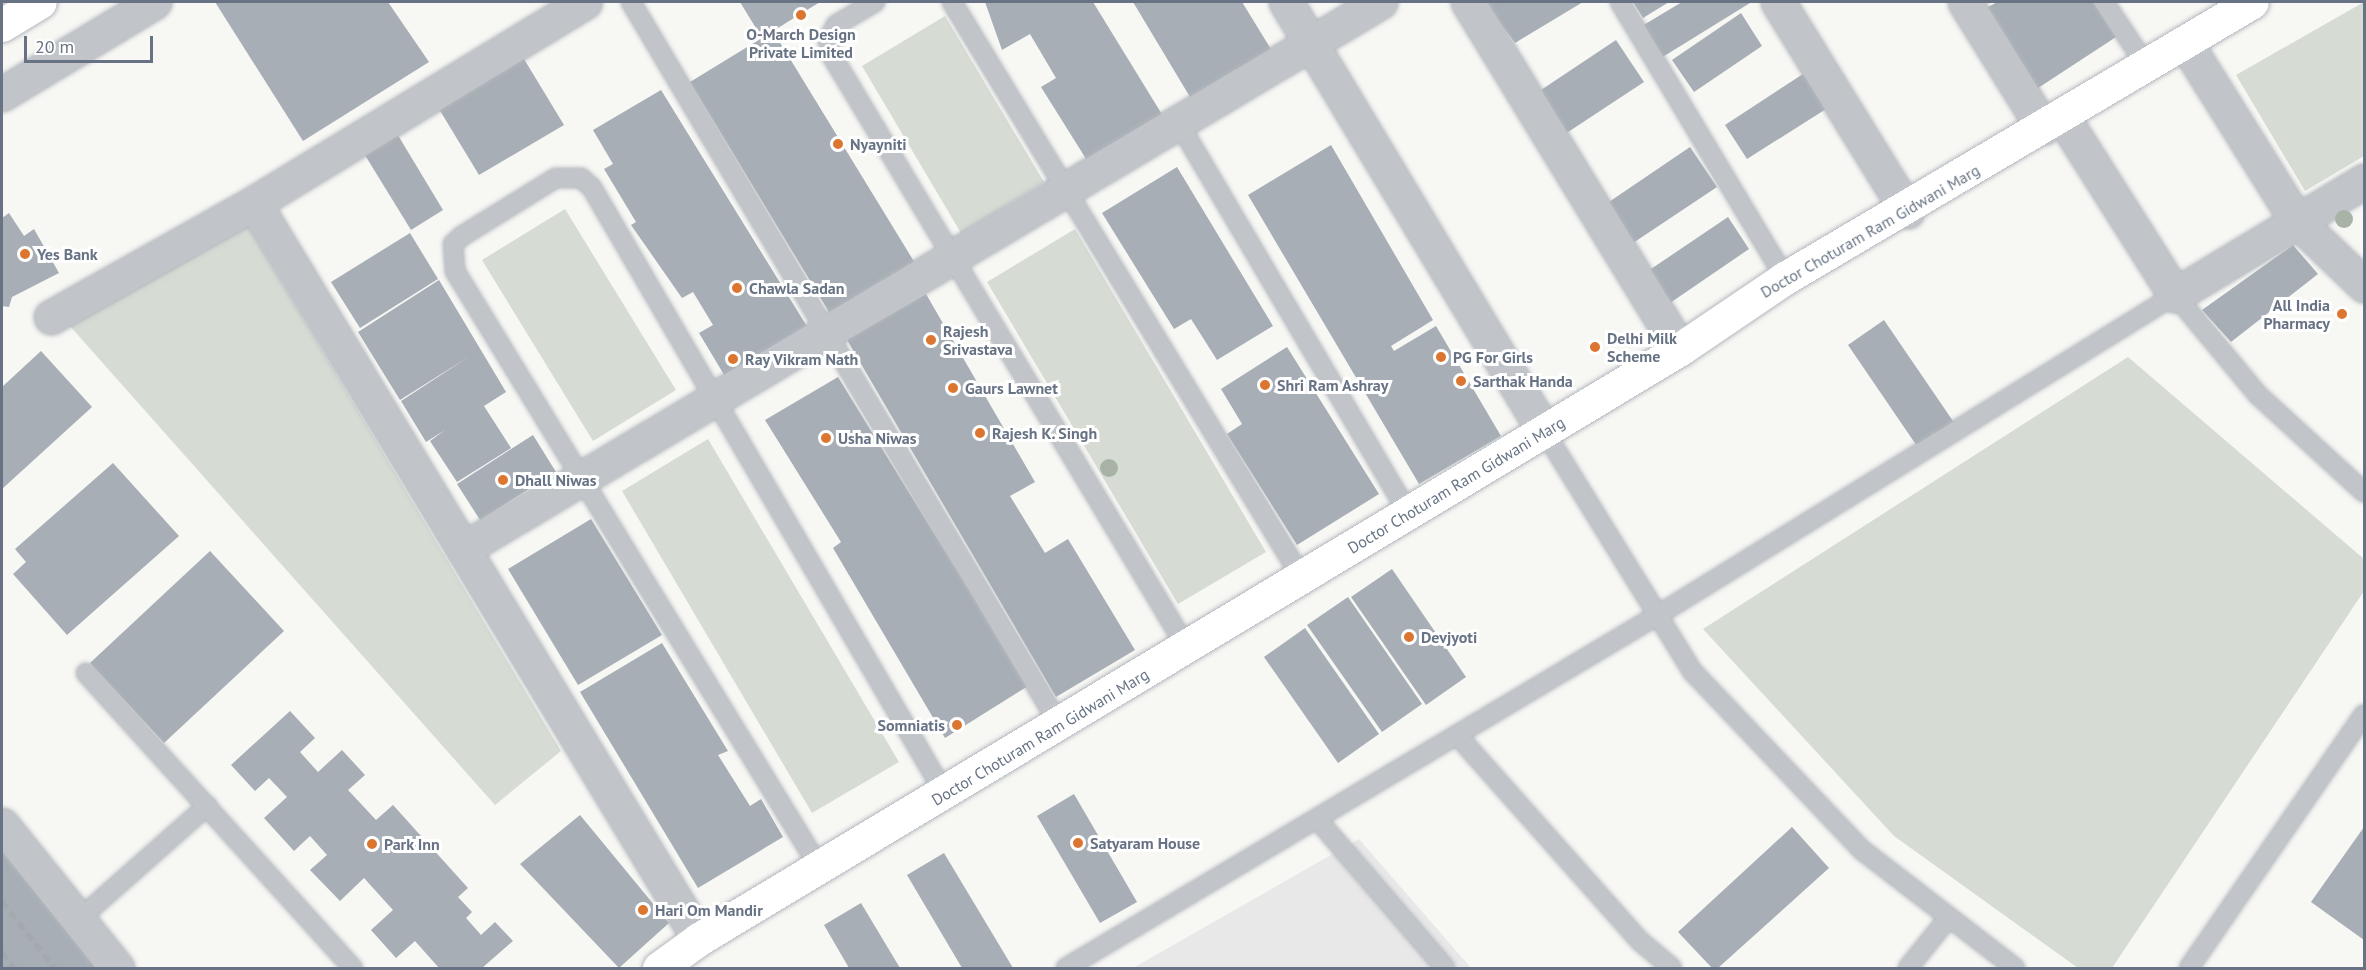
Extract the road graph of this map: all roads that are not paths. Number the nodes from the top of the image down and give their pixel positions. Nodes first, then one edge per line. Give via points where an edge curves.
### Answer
1 (40, 2) edge
2 (154, 2) edge
3 (585, 2) edge
4 (631, 2) edge
5 (875, 2) edge
6 (952, 2) edge
7 (1287, 2) edge
8 (1380, 2) edge
9 (1468, 2) edge
10 (1620, 2) edge
11 (1778, 2) edge
12 (1965, 2) edge
13 (2104, 2) edge
14 (2252, 2) edge
15 (2, 25) edge
16 (1311, 42) junction
17 (2185, 42) junction
18 (2146, 65) junction
19 (2, 94) edge
20 (1178, 122) junction
21 (2053, 122) junction
22 (2364, 181) edge
23 (1066, 190) junction
24 (254, 203) junction
25 (1907, 211) junction
26 (2297, 221) junction
27 (953, 257) junction
28 (1785, 278) junction
29 (2364, 285) edge
30 (2175, 296) junction
31 (51, 317) dead end
32 (828, 331) junction
33 (1680, 349) junction
34 (716, 398) junction
35 (1544, 431) junction
36 (580, 479) junction
37 (2364, 492) edge
38 (1408, 513) junction
39 (463, 549) junction
40 (1302, 578) junction
41 (1658, 615) junction
42 (1187, 648) junction
43 (86, 674) dead end
44 (2364, 714) edge
45 (1060, 726) junction
46 (1457, 735) junction
47 (945, 794) junction
48 (207, 806) junction
49 (1317, 819) junction
50 (2, 825) edge
51 (821, 870) junction
52 (1948, 917) junction
53 (77, 921) junction
54 (699, 939) junction
55 (117, 969) edge
56 (353, 969) edge
57 (660, 969) edge
58 (1066, 969) edge
59 (1444, 969) edge
60 (1672, 969) edge
61 (1908, 969) edge
62 (2015, 969) edge
63 (2189, 969) edge

1 - 15 street
2 - 19 street
3 - 24 street
4 - 32 lane
5 - 27 lane via 836,25 828,40 832,56
6 - 23 lane
7 - 16 street
8 - 16 street
9 - 33 street
10 - 28 lane
11 - 25 street
12 - 21 street
13 - 18 lane
14 - 17 street, Doctor Choturam Ram Gidwani Marg
16 - 20 street
16 - 35 street
17 - 18 street, Doctor Choturam Ram Gidwani Marg
17 - 26 street
18 - 21 street, Doctor Choturam Ram Gidwani Marg
20 - 23 street
20 - 38 lane
21 - 25 street, Doctor Choturam Ram Gidwani Marg
21 - 30 street
22 - 26 street
23 - 27 street
23 - 40 lane
24 - 31 street
24 - 39 street
25 - 28 street, Doctor Choturam Ram Gidwani Marg
26 - 29 street
26 - 30 street
27 - 32 street
27 - 42 lane
28 - 33 street, Doctor Choturam Ram Gidwani Marg
30 - 37 lane via 2258,395
30 - 41 lane
32 - 34 street
32 - 45 lane
33 - 35 street, Doctor Choturam Ram Gidwani Marg
34 - 36 street
34 - 36 lane via 592,188 581,178 556,178 462,236 453,244 452,258 455,271
34 - 47 lane
35 - 38 street, Doctor Choturam Ram Gidwani Marg
35 - 41 lane
36 - 39 street
36 - 51 lane
38 - 40 street, Doctor Choturam Ram Gidwani Marg
39 - 54 street
40 - 42 street, Doctor Choturam Ram Gidwani Marg
41 - 46 lane
41 - 52 lane via 1693,672 1854,842
42 - 45 street, Doctor Choturam Ram Gidwani Marg
43 - 48 lane
44 - 63 lane
45 - 47 street, Doctor Choturam Ram Gidwani Marg
46 - 49 lane
46 - 60 lane via 1641,942
47 - 51 street, Doctor Choturam Ram Gidwani Marg
48 - 53 lane
48 - 56 lane
49 - 58 lane
49 - 59 lane
50 - 53 street
51 - 54 street, Doctor Choturam Ram Gidwani Marg
52 - 61 lane
52 - 62 lane
53 - 55 street
54 - 57 street, Doctor Choturam Ram Gidwani Marg

